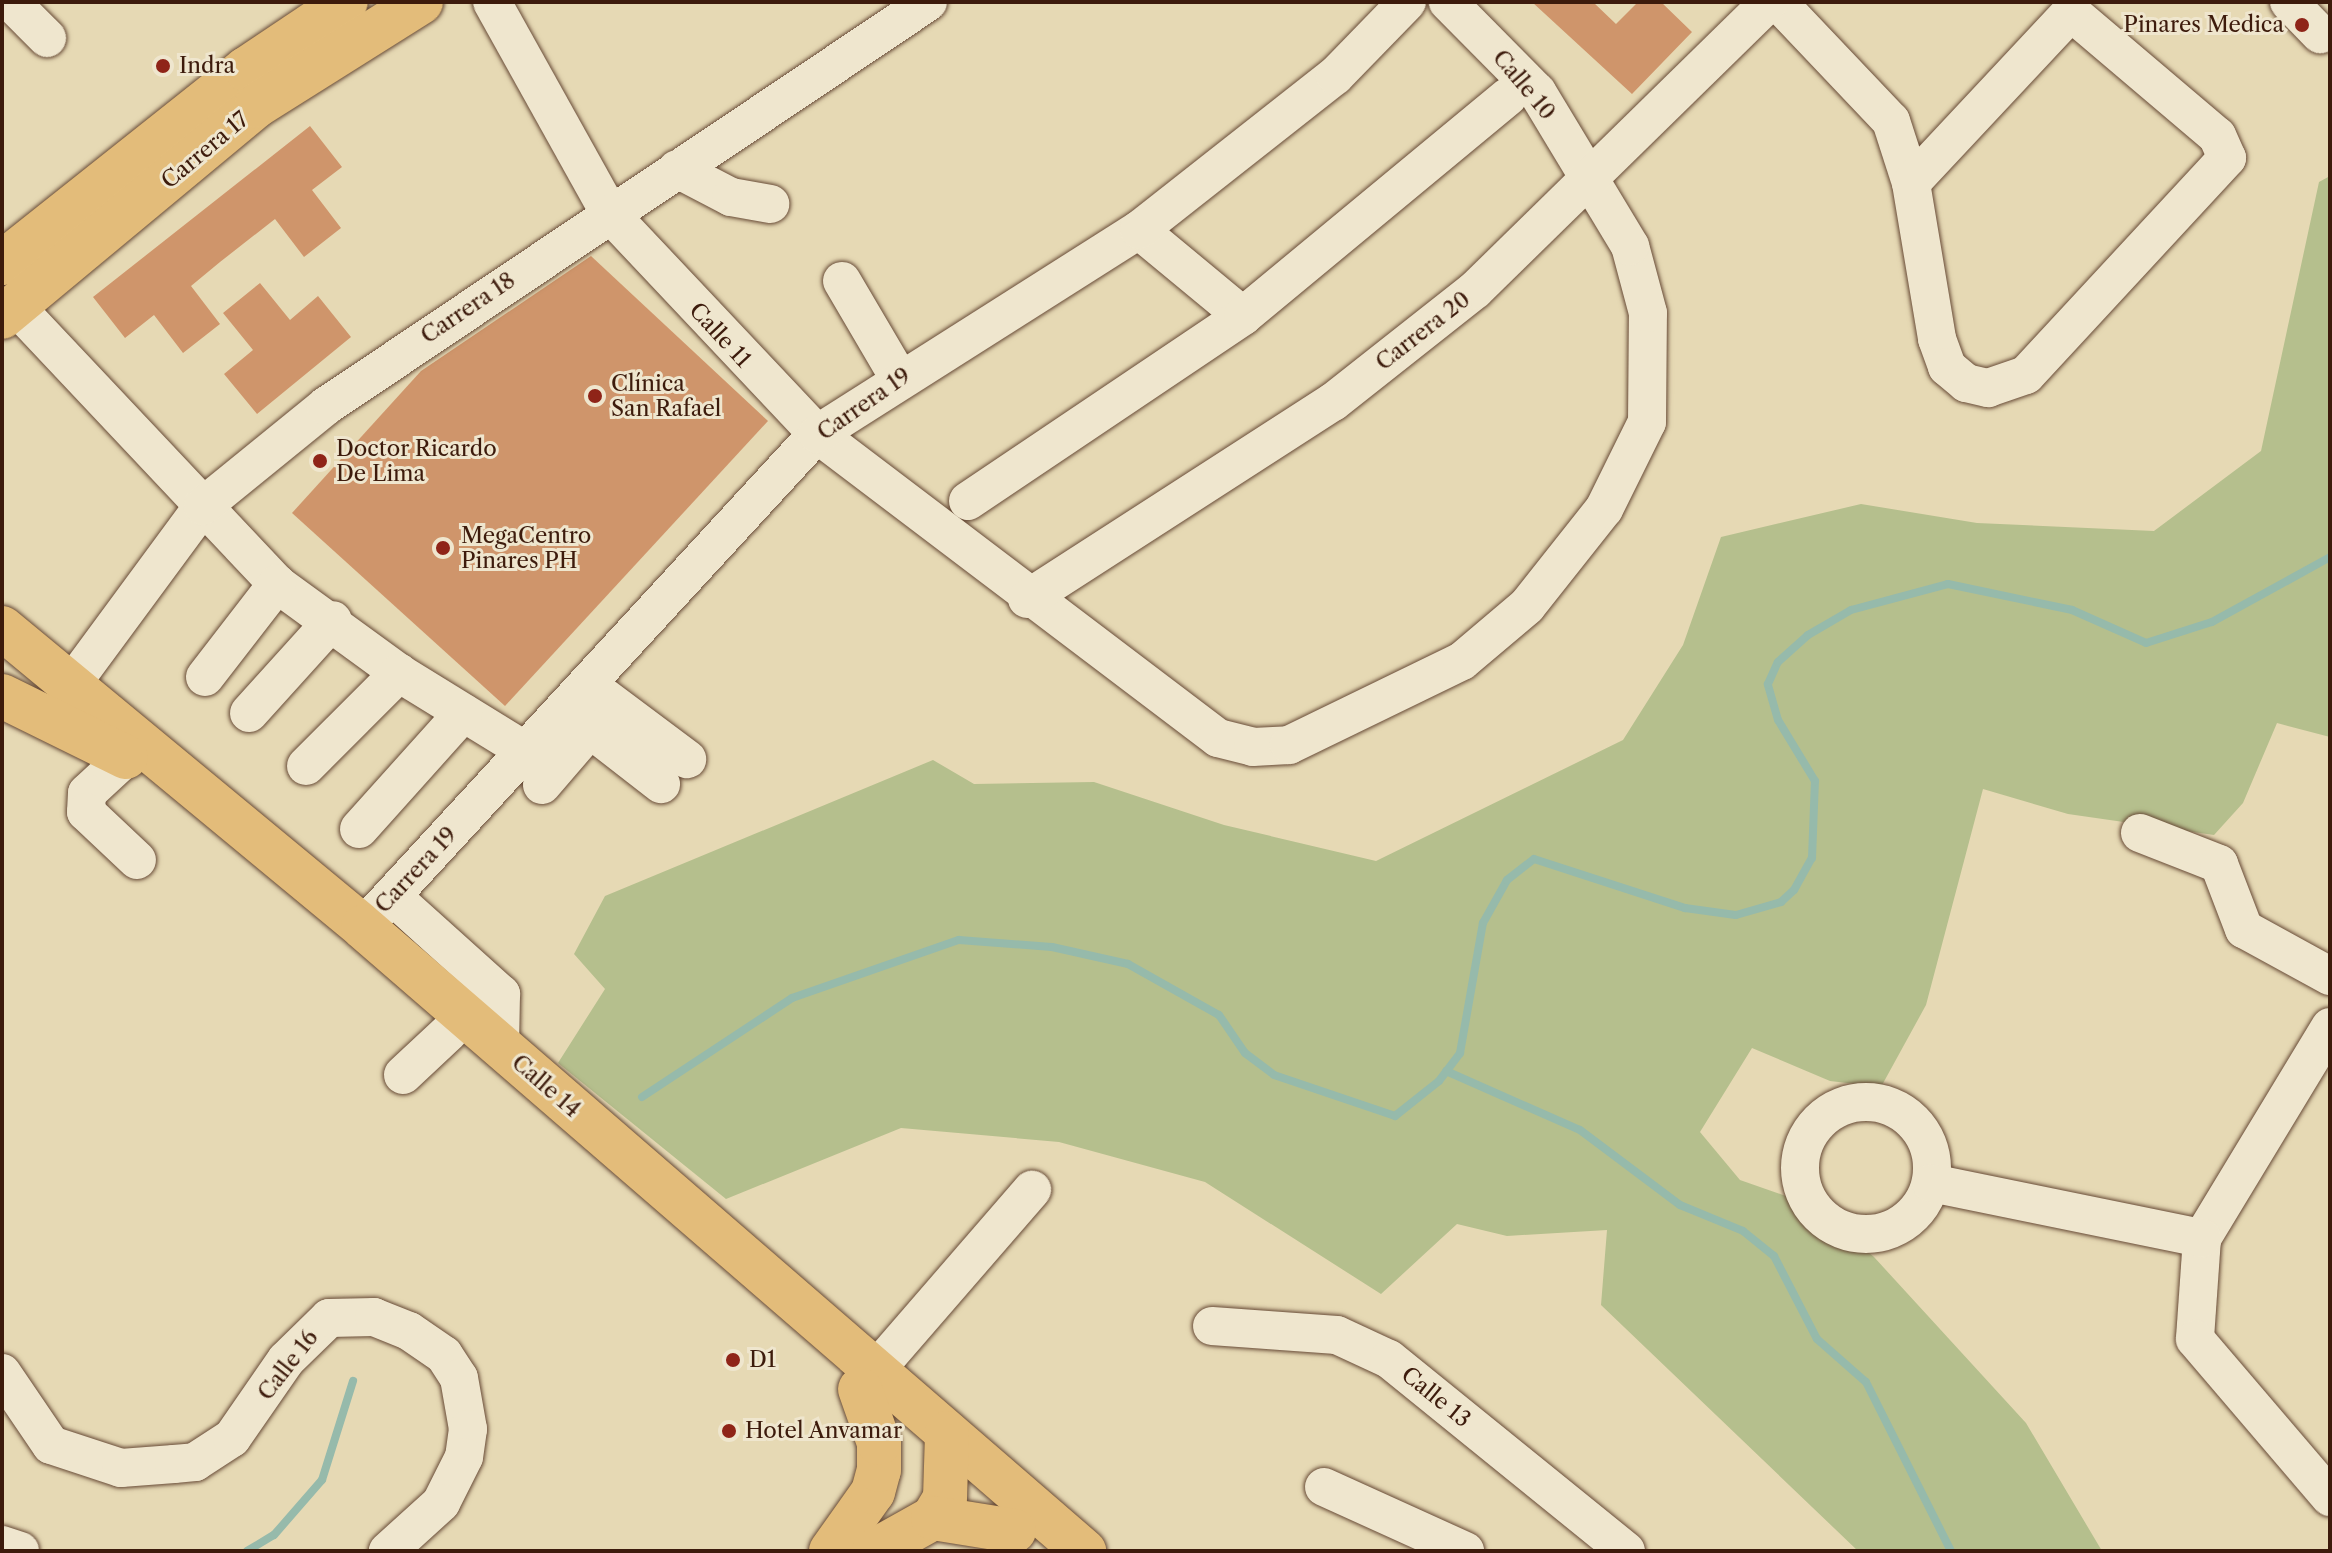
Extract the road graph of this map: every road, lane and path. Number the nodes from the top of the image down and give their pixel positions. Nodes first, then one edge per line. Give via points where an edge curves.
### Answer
1 (11, 2) edge
2 (346, 2) edge
3 (421, 2) edge
4 (492, 2) edge
5 (928, 2) edge
6 (1407, 2) edge
7 (1448, 2) edge
8 (1769, 2) edge
9 (1778, 2) edge
10 (2289, 2) edge
11 (2320, 34) dead end
12 (47, 38) dead end
13 (1508, 97) dead end
14 (677, 169) junction
15 (1591, 175) junction
16 (1911, 183) junction
17 (770, 204) dead end
18 (610, 214) junction
19 (1139, 230) junction
20 (2, 263) edge
21 (842, 281) dead end
22 (10, 312) edge
23 (1243, 316) junction
24 (899, 378) junction
25 (817, 434) junction
26 (968, 501) dead end
27 (203, 506) junction
28 (277, 584) junction
29 (1027, 599) junction
30 (2, 606) edge
31 (333, 620) junction
32 (6, 670) edge
33 (399, 673) junction
34 (205, 677) dead end
35 (71, 685) junction
36 (595, 706) junction
37 (249, 713) dead end
38 (463, 713) junction
39 (126, 757) junction
40 (306, 766) dead end
41 (534, 768) junction
42 (674, 771) dead end
43 (359, 829) dead end
44 (2140, 833) dead end
45 (137, 860) dead end
46 (392, 896) junction
47 (363, 927) junction
48 (2330, 976) edge
49 (2330, 1027) edge
50 (448, 1033) junction
51 (500, 1046) junction
52 (403, 1075) dead end
53 (1931, 1183) dead end
54 (1032, 1190) dead end
55 (2202, 1238) junction
56 (1212, 1326) dead end
57 (2, 1373) edge
58 (867, 1380) junction
59 (948, 1452) junction
60 (1324, 1487) dead end
61 (2330, 1497) edge
62 (933, 1518) junction
63 (1026, 1541) edge
64 (2, 1545) edge
65 (1623, 1550) edge
66 (20, 1551) edge
67 (388, 1551) edge
68 (831, 1551) edge
69 (874, 1551) edge
70 (1084, 1551) edge
71 (1465, 1551) edge

1 - 12 street
2 - 20 main road, Carrera 17 via 246,69
3 - 22 main road, Carrera 17 via 256,106
4 - 18 street, Calle 11
5 - 14 street, Carrera 18
6 - 19 street, Carrera 19 via 1335,76
7 - 15 street, Calle 10 via 1537,92
8 - 15 street, Carrera 20
9 - 16 street via 1891,121
10 - 11 street
13 - 23 street
14 - 17 street via 731,197
14 - 18 street, Carrera 18
15 - 29 street, Carrera 20 via 1475,290 1333,402
15 - 29 street, Calle 10 via 1630,246 1648,313 1647,422 1604,509 1527,606 1462,661 1289,745 1253,747 1218,738
16 - 16 street via 2071,12 2217,136 2227,158 2026,375 1988,388 1947,367
18 - 25 street, Calle 11
18 - 27 street, Carrera 18 via 399,353
19 - 23 street
19 - 24 street, Carrera 19
21 - 24 street
22 - 27 street
23 - 26 street
24 - 25 street, Carrera 19
25 - 29 street, Calle 11
25 - 36 street, Carrera 19
27 - 28 street
27 - 35 street, Carrera 18
28 - 31 street
28 - 34 street
30 - 35 main road
31 - 33 street
31 - 37 street
32 - 35 main road, Calle 14
32 - 39 main road, Calle 14
33 - 38 street
33 - 40 street
35 - 47 main road, Calle 14
36 - 41 street, Carrera 19
36 - 42 street
38 - 41 street
38 - 43 street
39 - 45 street via 87,793 86,812
39 - 50 main road, Calle 14
41 - 46 street, Carrera 19
44 - 48 street via 2219,864 2244,929
46 - 47 street, Carrera 19
46 - 51 street via 501,994
47 - 51 main road, Calle 14
49 - 55 street
50 - 52 street
50 - 58 main road, Calle 14
51 - 58 main road, Calle 14
53 - 55 street
54 - 58 street
55 - 61 street via 2195,1339
56 - 65 street, Calle 13 via 1337,1335 1389,1359
57 - 67 street, Calle 16 via 31,1426 51,1445 121,1468 195,1462 232,1438 286,1360 329,1318 374,1317 409,1331 444,1355 459,1378 468,1429 464,1457 441,1503
58 - 59 main road, Calle 14
58 - 68 main road via 879,1470 873,1492
59 - 62 main road
59 - 63 main road, Calle 14
59 - 70 main road, Calle 14
60 - 71 street
62 - 63 main road
62 - 69 main road
64 - 66 street

